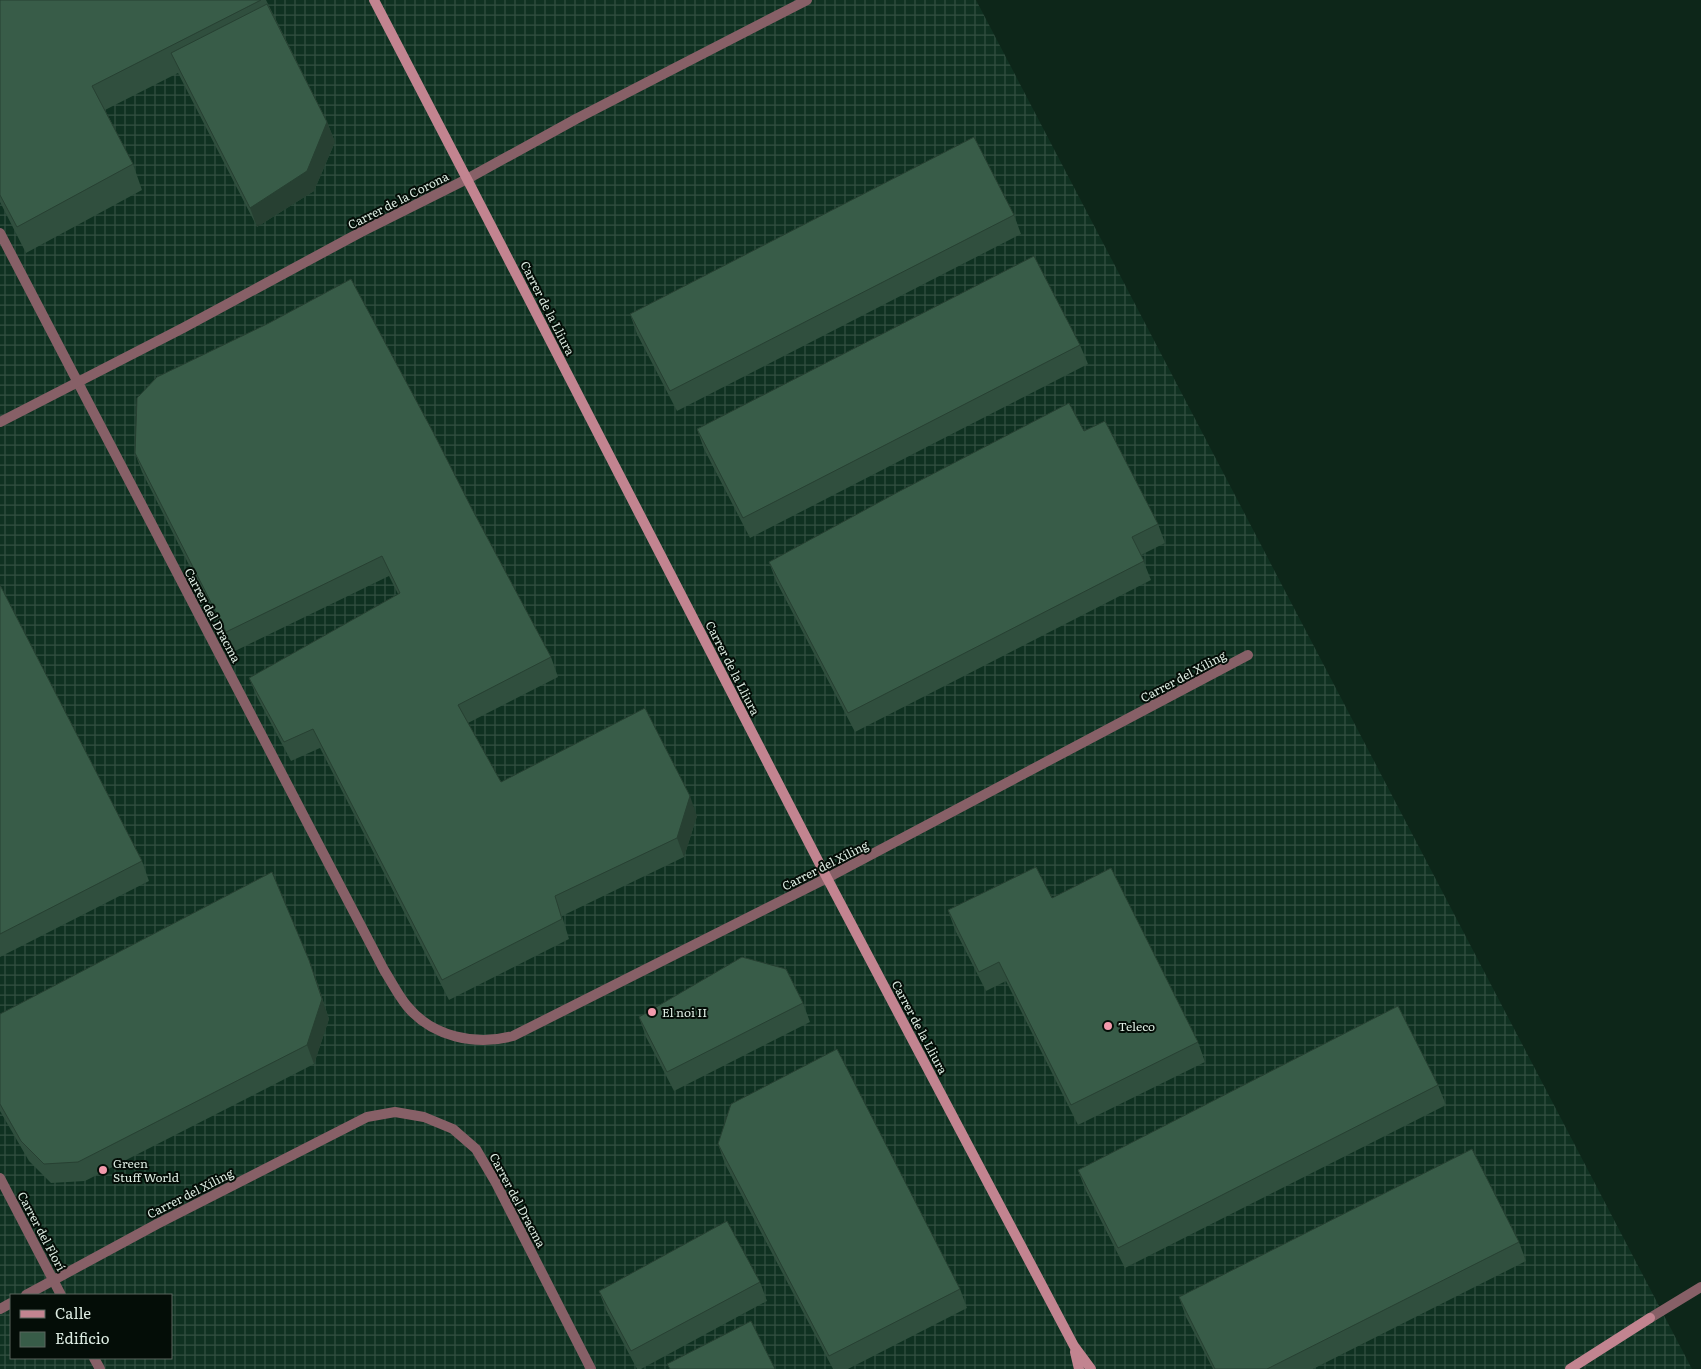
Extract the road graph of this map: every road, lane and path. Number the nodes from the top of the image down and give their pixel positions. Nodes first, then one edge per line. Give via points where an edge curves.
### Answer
1 (374, 0) edge
2 (807, 0) edge
3 (468, 179) junction
4 (0, 233) edge
5 (77, 382) junction
6 (0, 422) edge
7 (1248, 655) dead end
8 (827, 878) junction
9 (407, 1006) joint
10 (367, 1117) joint
11 (0, 1178) edge
12 (54, 1281) junction
13 (1701, 1286) edge
14 (28, 1294) edge
15 (61, 1294) edge
16 (1074, 1346) junction
17 (591, 1369) edge
18 (1079, 1369) edge
19 (1091, 1369) edge
20 (1570, 1369) edge

1 - 3 street, Carrer de la Lliura
2 - 3 street, Carrer de la Corona via 576,119
3 - 5 street, Carrer de la Corona
3 - 8 street, Carrer de la Lliura
4 - 5 street, Carrer del Dracma
5 - 6 street, Carrer de la Corona
5 - 9 street, Carrer del Dracma via 379,961
7 - 8 street, Carrer del Xíling
8 - 9 street, Carrer del Xíling via 513,1036 472,1040 448,1034 424,1022
8 - 16 street, Carrer de la Lliura
10 - 12 street, Carrer del Xíling via 157,1224
10 - 17 street, Carrer del Dracma via 395,1112 424,1117 453,1130 476,1149
11 - 12 street, Carrer del Florí
12 - 14 street, Carrer del Xíling
12 - 15 street, Carrer del Florí
13 - 20 street
16 - 18 street, Carrer de la Lliura
16 - 19 street, Carrer de la Lliura

